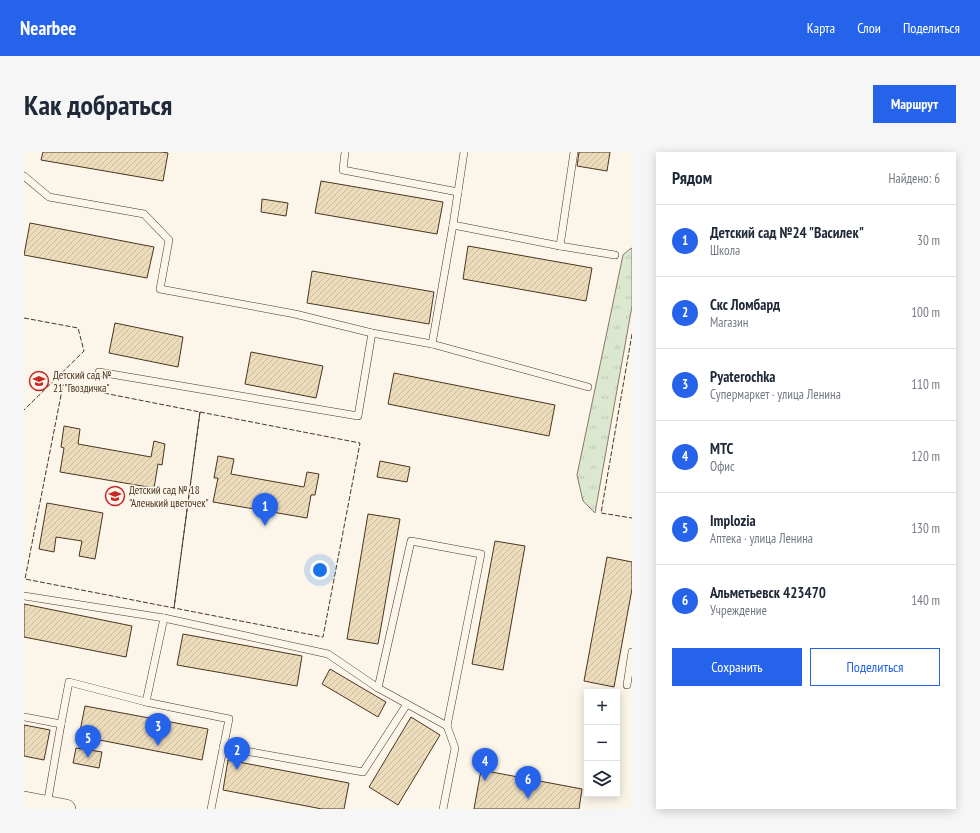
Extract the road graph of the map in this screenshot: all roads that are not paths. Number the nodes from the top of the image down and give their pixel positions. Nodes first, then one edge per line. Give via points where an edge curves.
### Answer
1 (345, 152) edge
2 (464, 152) edge
3 (574, 152) edge
4 (24, 176) edge
5 (458, 192) junction
6 (453, 225) junction
7 (560, 246) junction
8 (616, 255) dead end
9 (372, 333) junction
10 (432, 344) junction
11 (98, 372) dead end
12 (588, 386) dead end
13 (24, 596) edge
14 (164, 618) junction
15 (632, 652) edge
16 (627, 685) dead end
17 (378, 688) junction
18 (146, 702) junction
19 (407, 704) junction
20 (24, 717) edge
21 (61, 724) junction
22 (447, 726) junction
23 (223, 747) junction
24 (24, 801) edge
25 (47, 805) junction
26 (66, 809) edge
27 (211, 809) edge
28 (443, 809) edge

1 - 5 lane via 342,170
2 - 5 lane
3 - 7 lane
4 - 9 lane via 49,197 144,214 169,240 160,290 295,314
5 - 6 lane
6 - 7 lane
6 - 10 lane
7 - 8 lane
9 - 10 lane
9 - 11 lane via 358,416
10 - 12 lane
13 - 14 lane
14 - 17 lane via 328,654
14 - 18 lane
15 - 16 lane
17 - 19 lane
17 - 22 lane via 411,542 481,554
18 - 21 lane via 69,682
18 - 23 lane via 229,719
19 - 22 lane
19 - 23 lane via 363,772
20 - 21 lane
21 - 25 lane
22 - 28 lane via 456,748
23 - 27 lane
24 - 25 main road
25 - 26 main road

